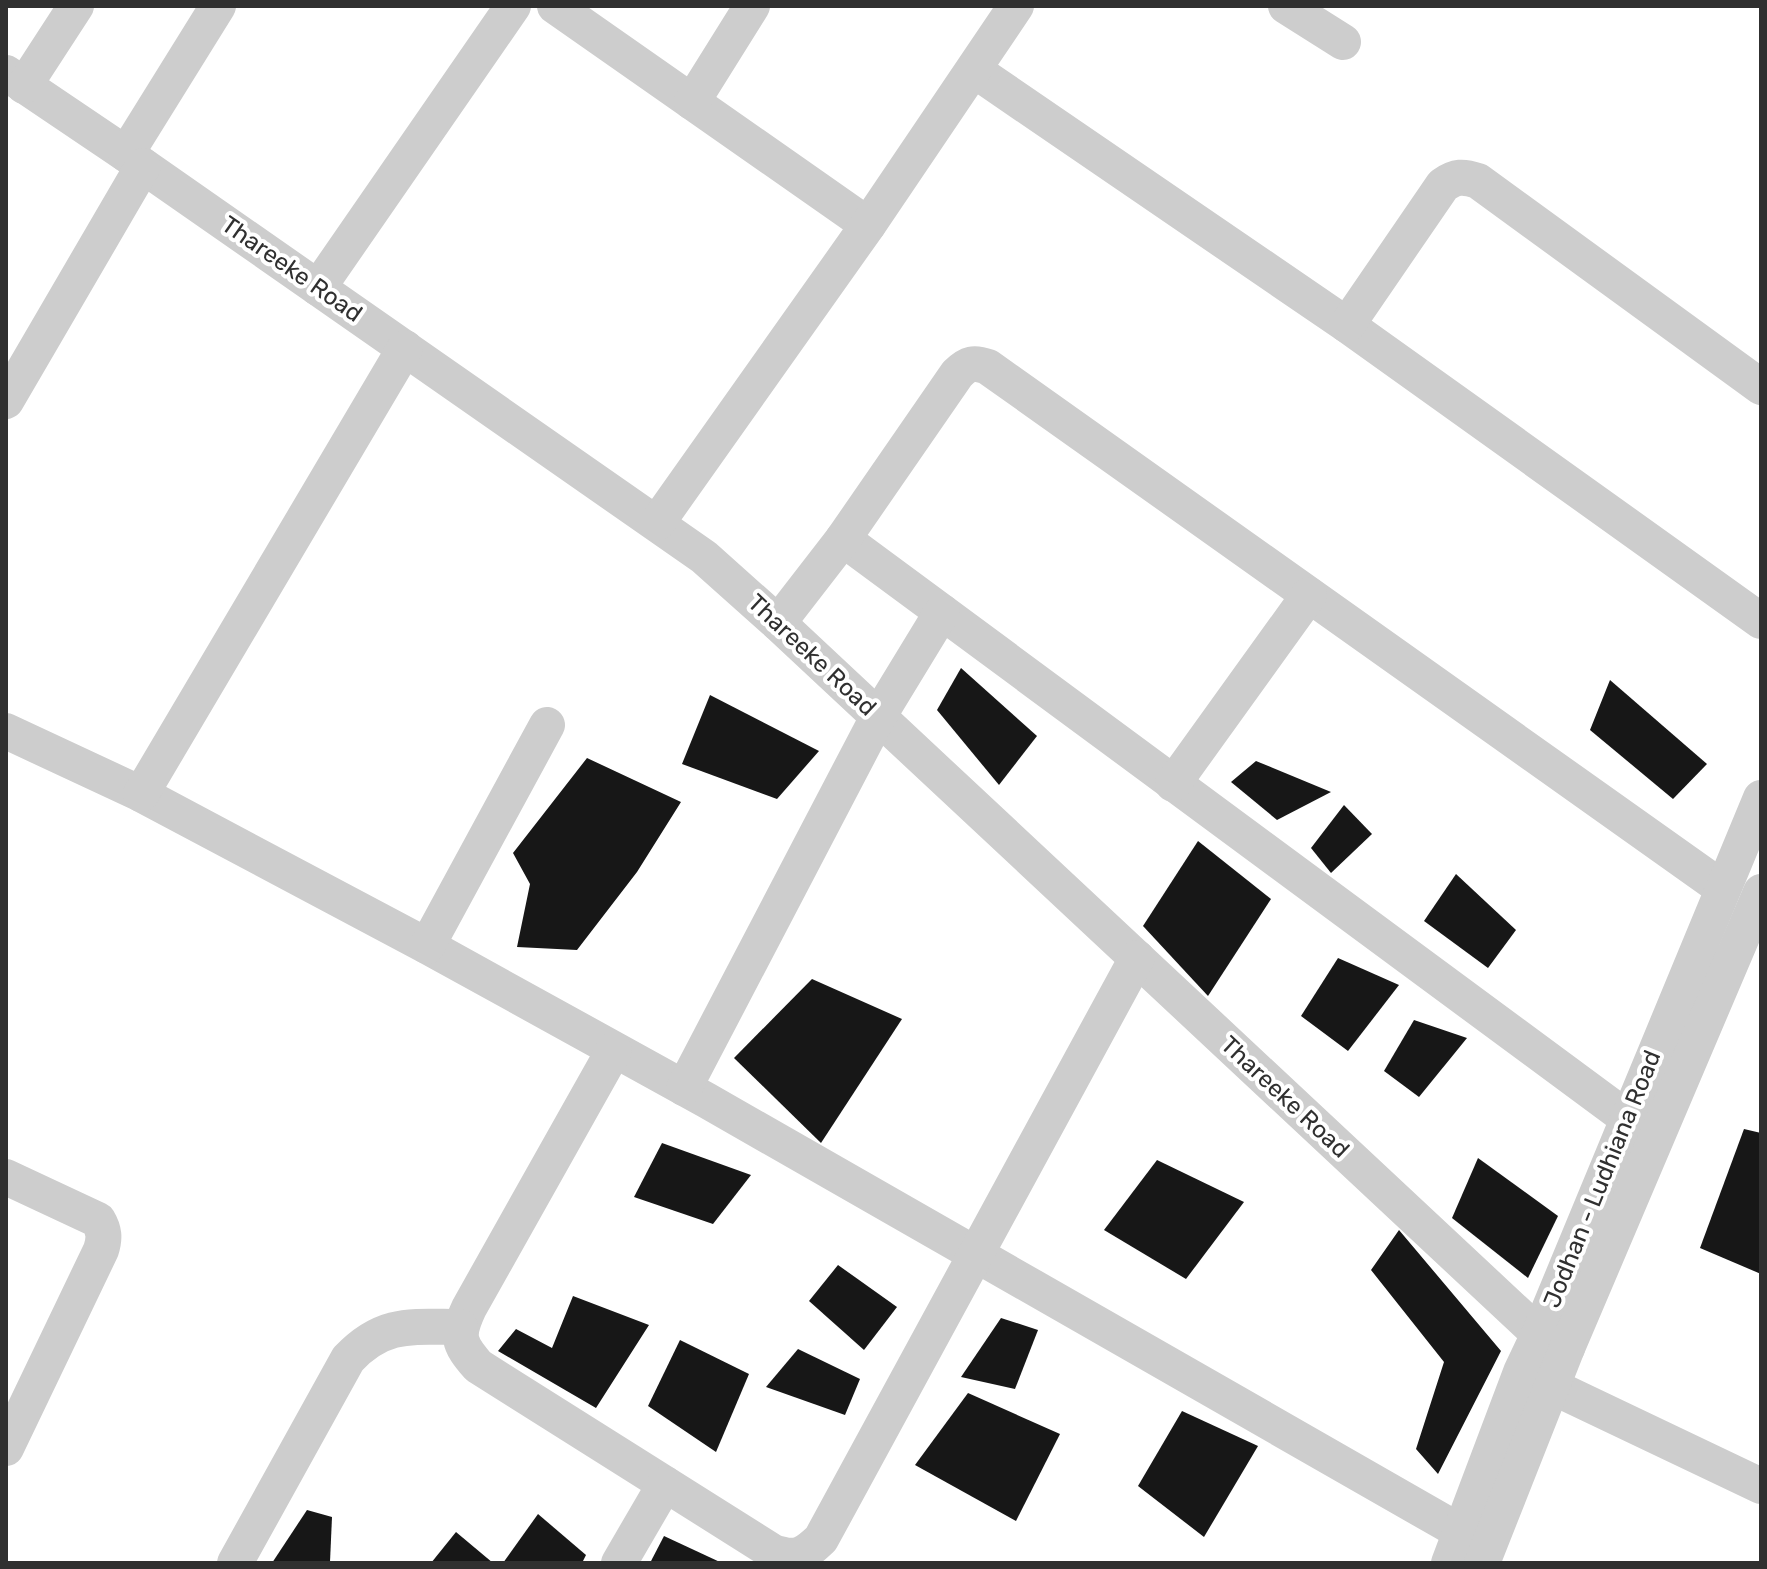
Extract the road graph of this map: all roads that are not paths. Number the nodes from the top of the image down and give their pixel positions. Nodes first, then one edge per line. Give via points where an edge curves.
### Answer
1 (76, 6) edge
2 (218, 6) edge
3 (513, 6) edge
4 (555, 6) edge
5 (752, 6) edge
6 (1016, 6) edge
7 (1286, 6) edge
8 (1343, 42) dead end
9 (974, 70) junction
10 (15, 79) edge
11 (692, 102) junction
12 (135, 160) junction
13 (868, 225) junction
14 (318, 288) junction
15 (1347, 325) junction
16 (405, 348) junction
17 (1761, 387) edge
18 (6, 401) edge
19 (657, 523) junction
20 (843, 539) junction
21 (1309, 595) junction
22 (942, 612) junction
23 (1761, 621) edge
24 (778, 623) junction
25 (878, 717) junction
26 (547, 725) dead end
27 (6, 731) edge
28 (1173, 784) junction
29 (141, 794) junction
30 (1761, 798) edge
31 (1722, 888) junction
32 (1761, 892) edge
33 (427, 946) junction
34 (1137, 958) junction
35 (614, 1050) junction
36 (684, 1088) junction
37 (1627, 1118) junction
38 (6, 1177) edge
39 (977, 1254) junction
40 (460, 1327) junction
41 (1553, 1341) junction
42 (1551, 1386) junction
43 (11, 1424) edge
44 (665, 1484) junction
45 (1761, 1486) edge
46 (1455, 1547) edge
47 (235, 1563) edge
48 (619, 1563) edge
49 (1482, 1563) edge

1 - 10 street
2 - 12 street
3 - 14 street
4 - 11 street
5 - 11 street
6 - 9 street
7 - 8 street
9 - 13 street
9 - 15 street
10 - 12 street, Thareeke Road
11 - 13 street
12 - 14 street, Thareeke Road
12 - 18 street
13 - 19 street
14 - 16 street, Thareeke Road
15 - 17 street via 1443,185 1465,176
15 - 23 street
16 - 19 street, Thareeke Road
16 - 29 street
19 - 24 street, Thareeke Road
20 - 21 street via 957,374 975,363 988,367
20 - 22 street
20 - 24 street
21 - 28 street
21 - 31 street
22 - 25 street
22 - 28 street
24 - 25 street, Thareeke Road
25 - 34 street, Thareeke Road
25 - 36 street
26 - 33 street
27 - 29 street
28 - 37 street
29 - 33 street
30 - 31 street, Jodhan - Ludhiana Road
31 - 37 street, Jodhan - Ludhiana Road
32 - 41 street, Jodhan - Ludhiana Road
33 - 35 street
34 - 39 street
34 - 41 street, Thareeke Road
35 - 36 street
35 - 40 street
36 - 39 street
37 - 41 street, Jodhan - Ludhiana Road
38 - 43 street via 98,1220 104,1239
39 - 44 street via 821,1539 807,1552 788,1557 773,1552
39 - 46 street
40 - 44 street via 463,1348 478,1366
40 - 47 street via 402,1328 361,1345 348,1359
41 - 42 street, Jodhan - Ludhiana Road
41 - 46 street, Jodhan - Ludhiana Road via 1521,1372
42 - 45 street
42 - 49 street, Jodhan - Ludhiana Road
44 - 48 street

